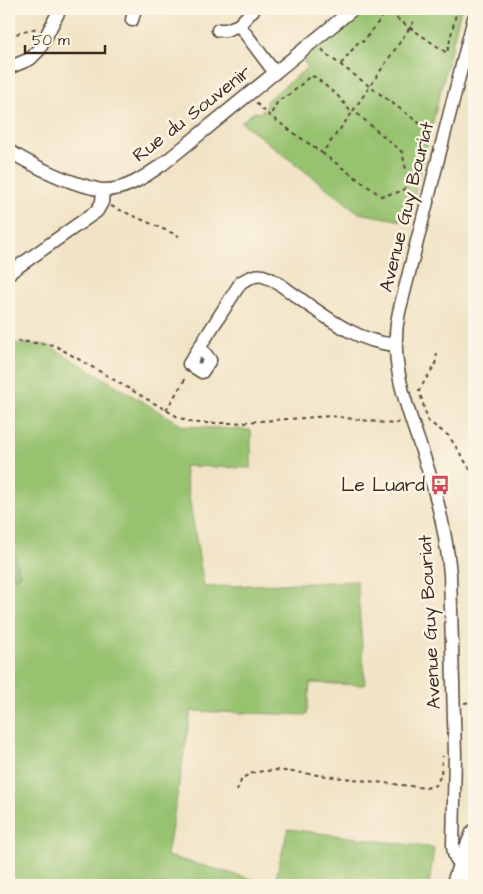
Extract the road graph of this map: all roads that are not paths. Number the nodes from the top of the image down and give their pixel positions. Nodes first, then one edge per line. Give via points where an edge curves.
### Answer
1 (60, 9) edge
2 (254, 9) edge
3 (353, 9) edge
4 (474, 18) edge
5 (239, 25) junction
6 (218, 30) dead end
7 (13, 66) dead end
8 (275, 72) junction
9 (9, 151) edge
10 (103, 196) junction
11 (9, 273) edge
12 (396, 345) junction
13 (192, 366) road end
14 (474, 832) edge
15 (470, 867) edge
16 (454, 885) edge
17 (468, 885) edge

1 - 7 street via 40,50
2 - 5 street
3 - 8 street, Rue du Souvenir
4 - 12 street, Avenue Guy Bouriat via 399,312
5 - 6 street
5 - 8 street
8 - 10 street, Rue du Souvenir via 163,164 129,185
9 - 10 street, Rue du Souvenir
10 - 11 street via 97,210 88,218
12 - 13 street via 361,337 338,326 275,281 261,275 241,282 189,364
12 - 15 street, Avenue Guy Bouriat via 403,398 429,475 448,550 455,755 452,845 457,861
14 - 15 main road
15 - 16 main road
15 - 17 main road

